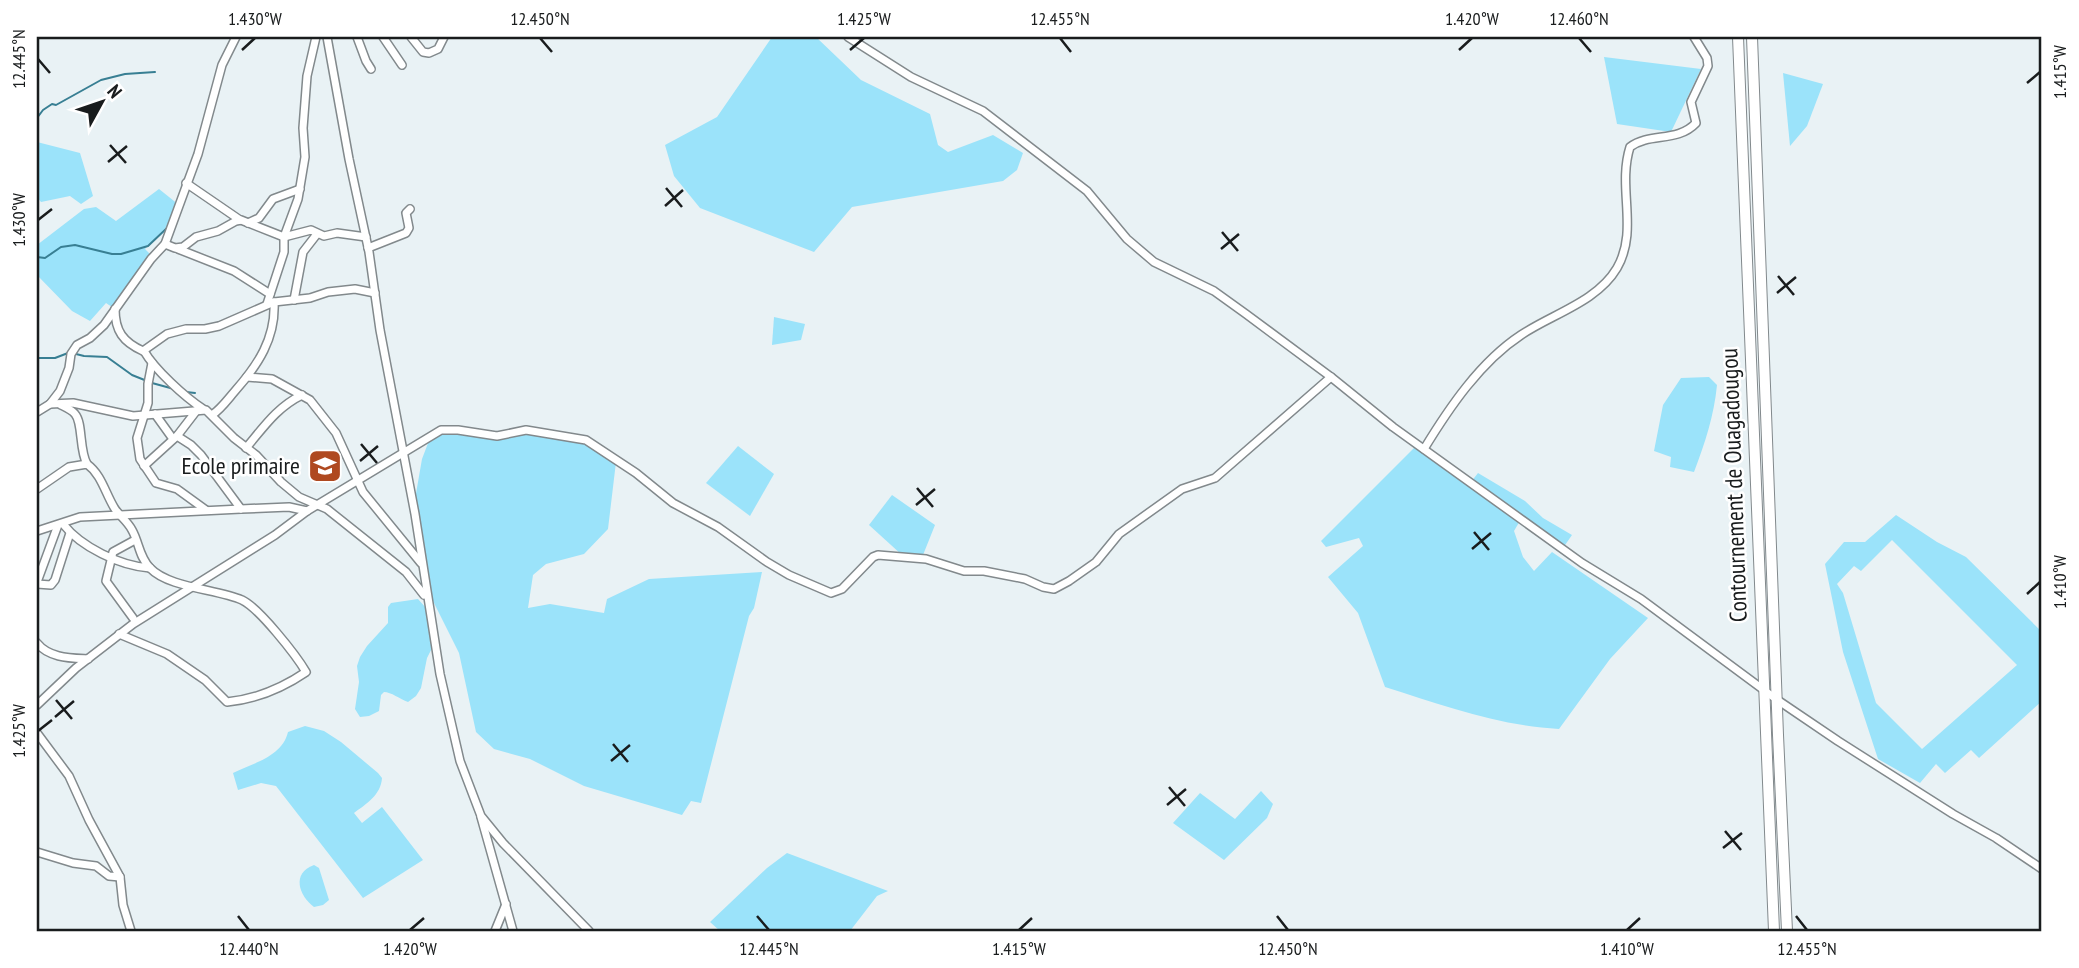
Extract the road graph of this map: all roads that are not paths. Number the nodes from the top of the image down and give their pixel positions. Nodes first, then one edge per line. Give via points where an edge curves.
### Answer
1 (236, 37) edge
2 (316, 37) edge
3 (327, 37) edge
4 (357, 37) edge
5 (383, 37) edge
6 (411, 37) edge
7 (848, 37) edge
8 (1694, 37) edge
9 (1738, 37) edge
10 (1752, 37) edge
11 (441, 39) edge
12 (402, 65) dead end
13 (371, 69) dead end
14 (186, 183) junction
15 (300, 189) junction
16 (410, 209) dead end
17 (244, 222) junction
18 (317, 234) junction
19 (284, 237) junction
20 (366, 237) junction
21 (165, 244) junction
22 (178, 248) junction
23 (368, 248) junction
24 (375, 293) junction
25 (270, 300) junction
26 (294, 300) junction
27 (115, 309) junction
28 (144, 351) junction
29 (152, 363) junction
30 (247, 377) junction
31 (1331, 377) junction
32 (302, 395) junction
33 (148, 403) junction
34 (50, 404) junction
35 (60, 404) junction
36 (200, 409) junction
37 (37, 412) edge
38 (156, 415) junction
39 (212, 415) junction
40 (143, 416) junction
41 (175, 438) junction
42 (246, 448) junction
43 (1424, 449) junction
44 (404, 452) junction
45 (87, 464) junction
46 (144, 466) junction
47 (356, 481) junction
48 (37, 489) edge
49 (317, 505) junction
50 (241, 509) junction
51 (206, 510) junction
52 (307, 511) junction
53 (120, 516) junction
54 (60, 525) junction
55 (37, 531) edge
56 (70, 534) junction
57 (135, 540) junction
58 (112, 557) junction
59 (421, 564) junction
60 (150, 568) junction
61 (37, 583) edge
62 (193, 587) junction
63 (427, 599) junction
64 (133, 618) dead end
65 (119, 634) junction
66 (37, 643) edge
67 (88, 659) junction
68 (1763, 689) junction
69 (1776, 699) junction
70 (37, 705) edge
71 (37, 733) edge
72 (481, 816) junction
73 (37, 852) edge
74 (2042, 869) edge
75 (120, 877) junction
76 (506, 903) junction
77 (131, 931) edge
78 (495, 931) edge
79 (513, 931) edge
80 (589, 931) edge
81 (1774, 931) edge
82 (1787, 931) edge

1 - 14 street via 222,65
2 - 15 street via 307,76
3 - 20 street
4 - 13 street
5 - 12 street
6 - 11 street via 426,53 437,50
7 - 31 street via 911,77 984,111 1087,191 1127,239 1154,262 1214,291
8 - 43 street via 1708,66 1691,102 1696,123 1673,137 1648,139 1630,148 1624,174 1627,240 1616,269 1605,284 1504,347 1452,406
9 - 68 highway, Contournement de Ouagadougou
10 - 69 highway, Contournement de Ouagadougou
14 - 17 street
14 - 21 street
15 - 17 street via 273,199 259,218
15 - 19 street
16 - 23 street via 406,233
17 - 19 street
17 - 22 street
18 - 19 street via 311,230
18 - 20 street
18 - 26 street via 303,252
19 - 25 street
20 - 23 street
21 - 22 street
21 - 27 street
22 - 25 street via 226,267
23 - 24 street
24 - 26 street via 355,289
24 - 44 street
25 - 26 street
25 - 28 street via 219,326 167,334
25 - 30 street via 272,329
27 - 28 street via 120,333
27 - 34 street via 104,325 77,345 60,391
28 - 29 street
29 - 33 street
29 - 36 street
30 - 32 street via 269,378
30 - 39 street
31 - 43 street
31 - 44 street via 1215,478 1181,489 1119,534 1096,562 1054,589 926,559 878,555 842,589 831,593 767,562 718,527 673,503 586,440 526,430 497,436 441,430
32 - 42 street via 265,423
32 - 47 street via 336,433
33 - 38 street
33 - 40 street
34 - 35 street
34 - 37 street
35 - 40 street
35 - 45 street via 78,417
36 - 38 street
36 - 39 street
36 - 41 street
38 - 40 street
38 - 41 street
39 - 42 street
40 - 46 street via 137,438
41 - 46 street
41 - 50 street via 201,455
42 - 49 street via 299,497
43 - 68 street
44 - 47 street
44 - 59 street
45 - 48 street via 69,467
45 - 53 street
46 - 51 street via 156,483 177,489
47 - 49 street
47 - 59 street
49 - 52 street
49 - 63 street via 406,572
50 - 51 street
50 - 52 street
51 - 53 street
52 - 62 street
53 - 54 street via 80,517
53 - 57 street
54 - 55 street
54 - 56 street
54 - 61 street
56 - 58 street
56 - 61 street via 55,580 51,585
57 - 58 street
57 - 60 street
58 - 60 street
58 - 64 street via 106,581
59 - 63 street
60 - 62 street
62 - 65 street
62 - 65 street via 244,601 268,623 306,672 271,692 227,702 167,654
63 - 72 street via 455,742
65 - 67 street
66 - 67 street via 55,655
67 - 70 street
68 - 69 street
68 - 81 highway, Contournement de Ouagadougou
69 - 74 street
69 - 82 highway, Contournement de Ouagadougou
71 - 75 street via 69,776
72 - 76 street
72 - 80 street
73 - 75 street via 96,866 109,876
75 - 77 street
76 - 78 street
76 - 79 street

